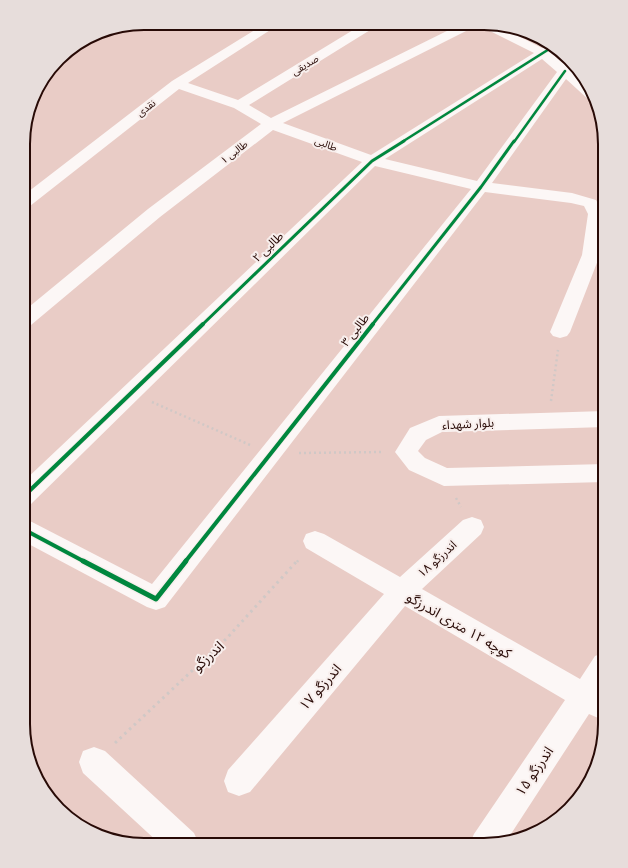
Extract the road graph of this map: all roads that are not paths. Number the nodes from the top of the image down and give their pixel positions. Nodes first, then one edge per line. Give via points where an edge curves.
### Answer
1 (264, 30) edge
2 (361, 30) edge
3 (458, 30) edge
4 (509, 33) edge
5 (544, 47) edge
6 (551, 51) edge
7 (554, 53) edge
8 (565, 71) junction
9 (177, 84) junction
10 (583, 87) edge
11 (239, 106) junction
12 (271, 124) junction
13 (372, 161) junction
14 (480, 187) junction
15 (30, 194) edge
16 (598, 257) edge
17 (30, 316) edge
18 (560, 332) road end
19 (598, 418) edge
20 (598, 472) edge
21 (30, 490) edge
22 (472, 527) road end
23 (30, 532) edge
24 (315, 541) road end
25 (401, 592) junction
26 (598, 689) edge
27 (594, 702) edge
28 (94, 762) road end
29 (239, 781) dead end
30 (176, 838) edge
31 (490, 838) edge

1 - 9 street, نقدی
2 - 11 street, صدیقی
3 - 12 street, طالبی ۱
4 - 5 street
6 - 13 street, طالبی ۲
7 - 8 street
8 - 10 street
8 - 14 street, طالبی ۳
9 - 11 street, طالبی
9 - 15 street, نقدی
11 - 12 street, طالبی
12 - 13 street, طالبی
12 - 17 street, طالبی ۱ via 154,213
13 - 14 street, طالبی
13 - 21 street, طالبی ۲
14 - 16 street, طالبی via 572,198 590,203 596,214
14 - 23 street, طالبی ۳ via 156,599
16 - 18 street
19 - 20 street, بلوار شهداء via 439,424 418,434 406,452 417,464 444,477
22 - 25 street, اندرزگو ۱۸
24 - 25 street, کوچه ۱۲ متری اندرزگو
25 - 27 street, کوچه ۱۲ متری اندرزگو
25 - 29 street, اندرزگو ۱۷
26 - 27 street, اندرزگو ۱۵
27 - 31 street, اندرزگو ۱۵
28 - 30 street

